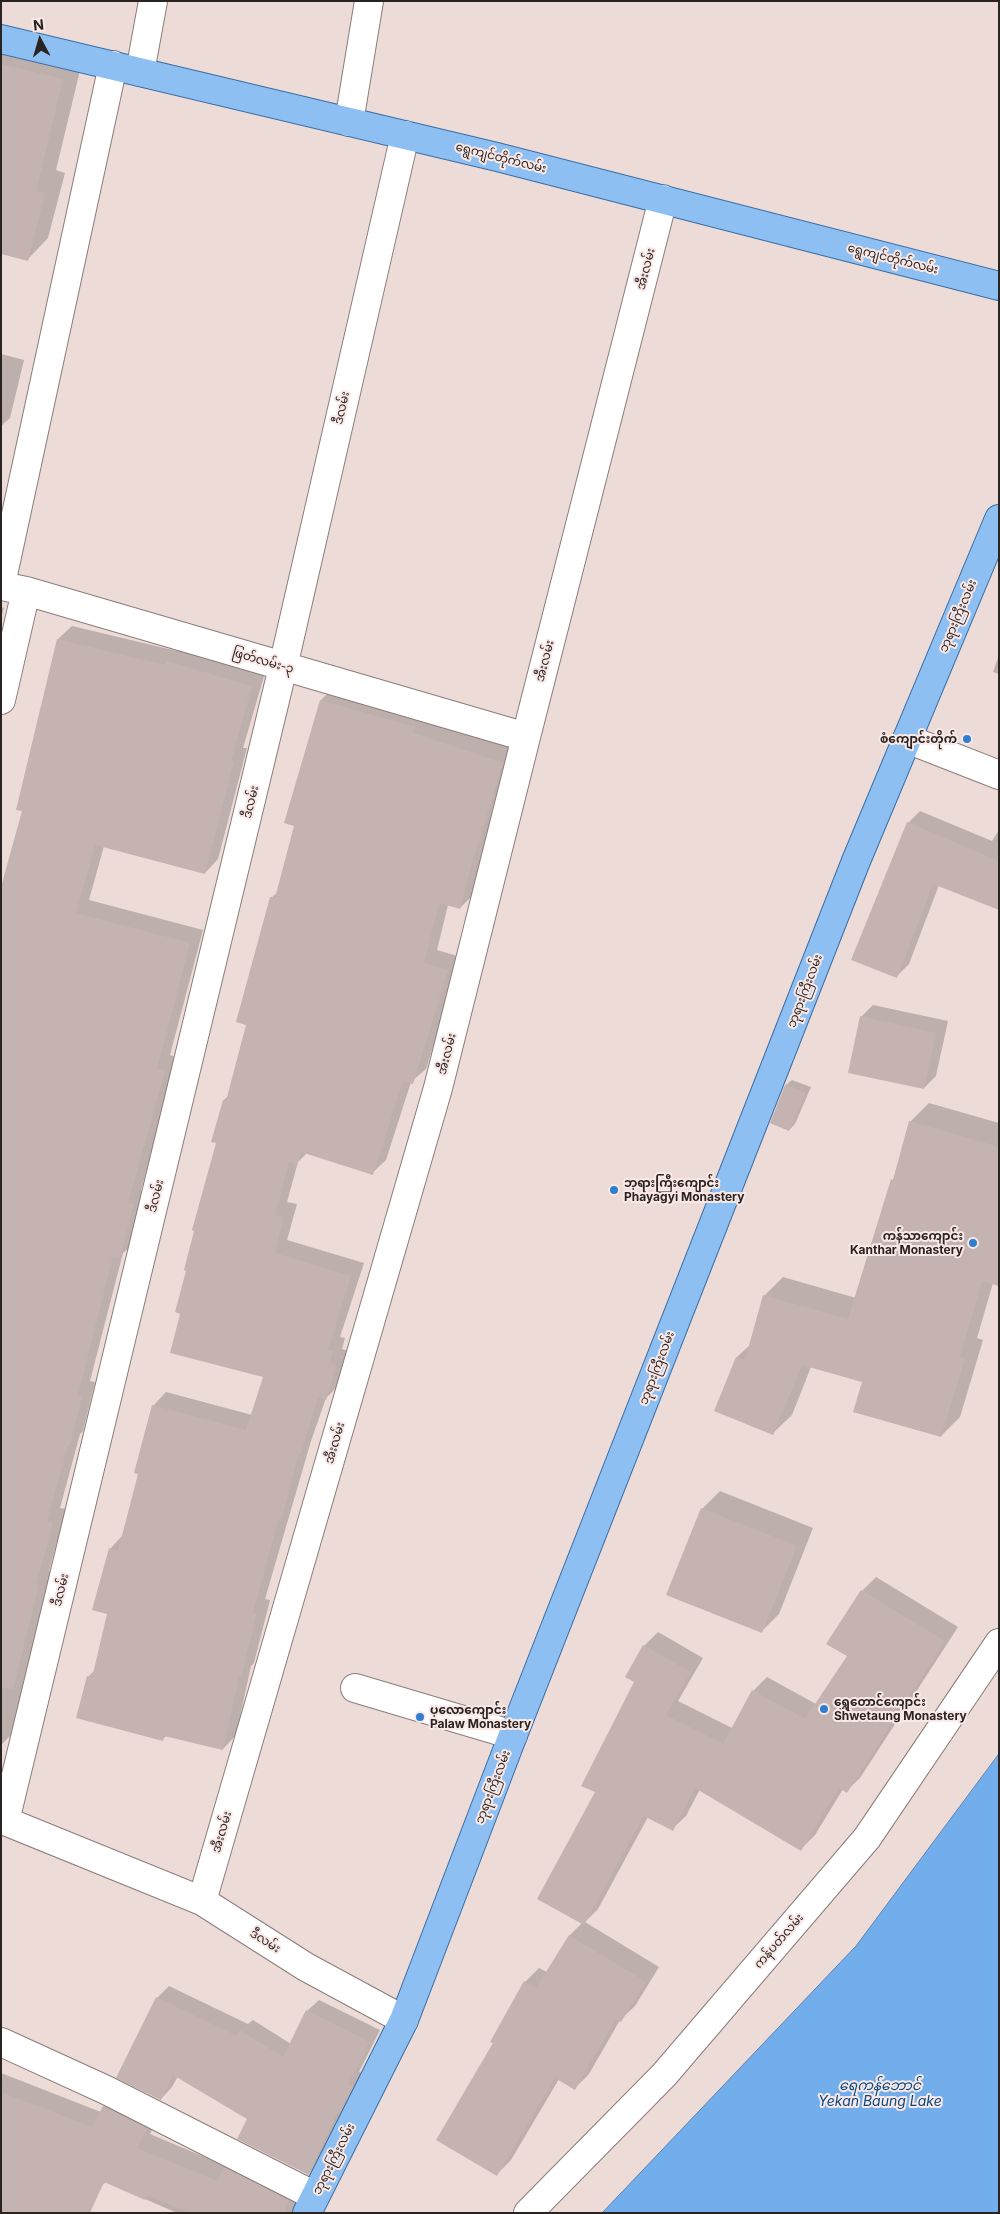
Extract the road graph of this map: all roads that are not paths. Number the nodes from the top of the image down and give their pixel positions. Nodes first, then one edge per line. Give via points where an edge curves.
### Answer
1 (153, 1) edge
2 (369, 1) edge
3 (1, 39) edge
4 (113, 65) junction
5 (140, 72) junction
6 (349, 122) junction
7 (405, 135) junction
8 (663, 199) junction
9 (999, 286) edge
10 (999, 519) edge
11 (9, 587) edge
12 (283, 667) junction
13 (1, 700) edge
14 (526, 737) junction
15 (907, 739) junction
16 (999, 775) edge
17 (999, 1643) edge
18 (355, 1688) dead end
19 (514, 1735) junction
20 (3, 1820) edge
21 (202, 1901) junction
22 (404, 2020) junction
23 (1, 2042) edge
24 (311, 2205) edge
25 (528, 2213) edge

1 - 5 street
2 - 6 street
3 - 4 main road, ရွေကျင်တိုက်လမ်း
4 - 5 main road, ရွေကျင်တိုက်လမ်း
4 - 11 street
5 - 6 main road, ရွေကျင်တိုက်လမ်း
6 - 7 main road, ရွေကျင်တိုက်လမ်း
7 - 8 main road, ရွေကျင်တိုက်လမ်း
7 - 12 street, ဒီလမ်း
8 - 9 main road, ရွေကျင်တိုက်လမ်း
8 - 14 street, အီးလမ်း
10 - 15 main road, ဘုရားကြီးလမ်း
11 - 12 street, ဖြတ်လမ်း-၃
11 - 13 street
12 - 14 street, ဖြတ်လမ်း-၃
12 - 20 street, ဒီလမ်း
14 - 21 street, အီးလမ်း via 438,1088
15 - 16 street
15 - 19 main road, ဘုရားကြီးလမ်း via 856,861
17 - 25 street, ကန်ပတ်လမ်း via 867,1838 664,2074
18 - 19 street
19 - 22 main road, ဘုရားကြီးလမ်း
20 - 21 street, ဒီလမ်း
21 - 22 street, ဒီလမ်း via 306,1968
22 - 24 main road, ဘုရားကြီးလမ်း
23 - 24 street via 106,2090

